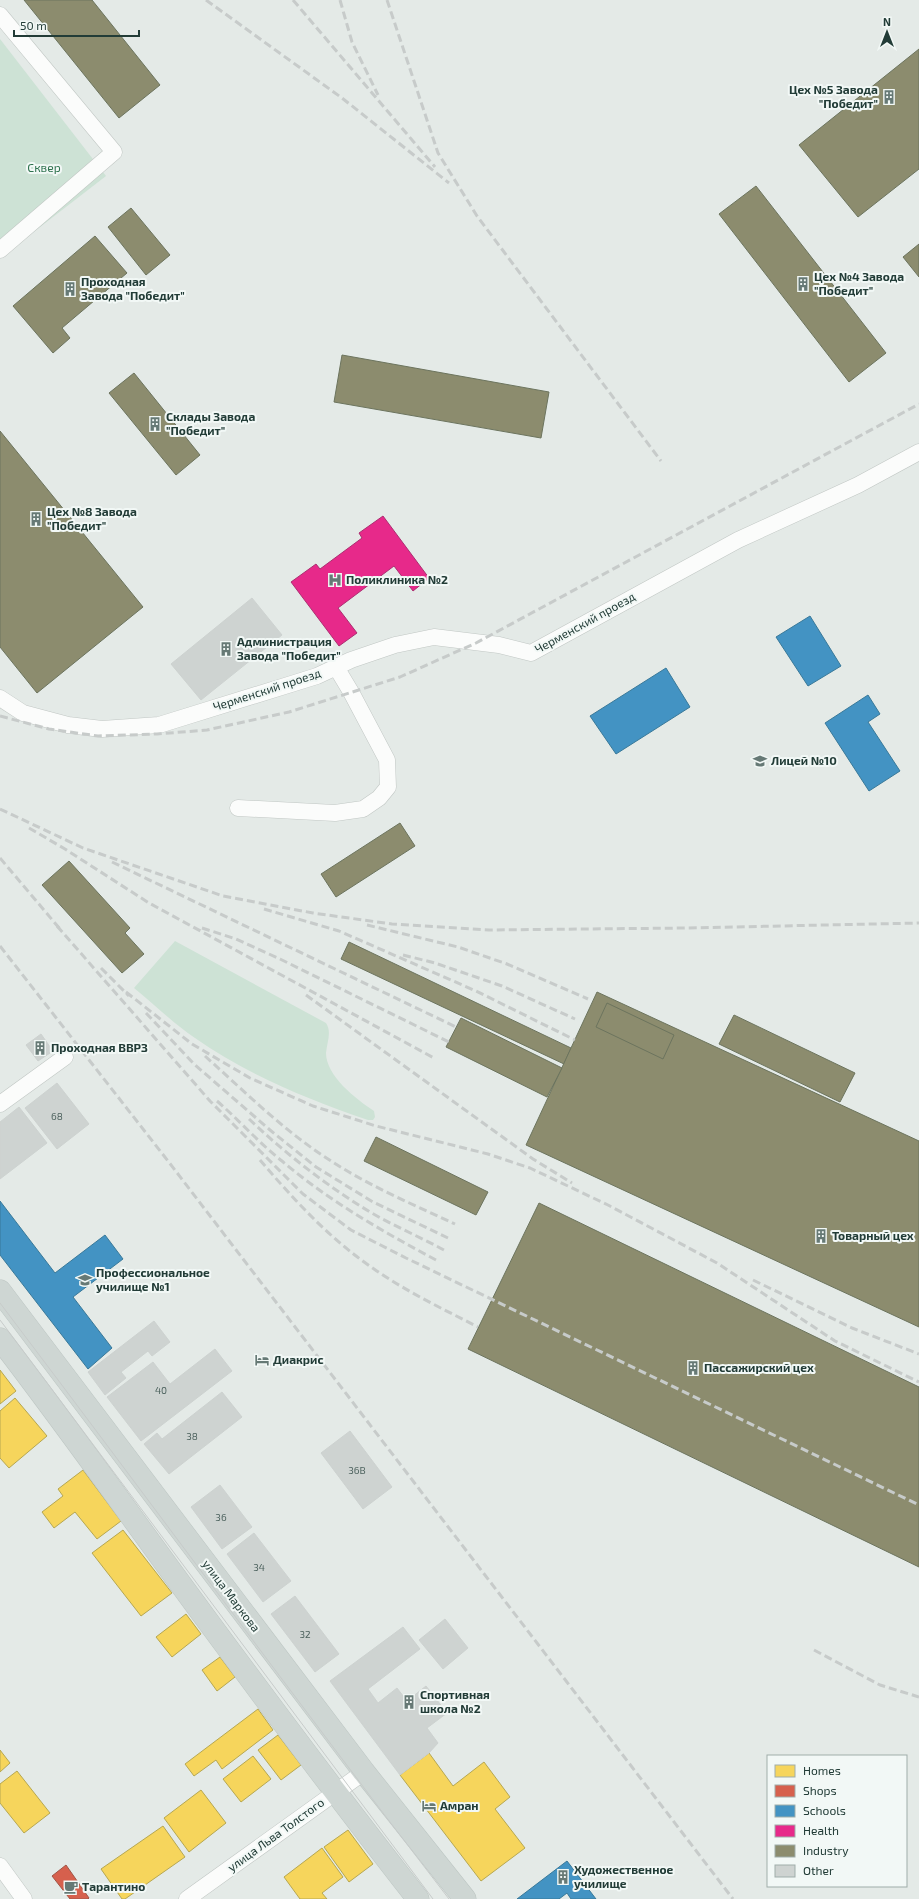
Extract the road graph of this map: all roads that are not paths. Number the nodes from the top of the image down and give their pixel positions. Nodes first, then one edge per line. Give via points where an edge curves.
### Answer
1 (0, 15) edge
2 (0, 250) edge
3 (919, 452) edge
4 (336, 667) junction
5 (0, 698) edge
6 (238, 808) dead end
7 (66, 1057) dead end
8 (0, 1104) edge
9 (0, 1291) edge
10 (0, 1338) edge
11 (364, 1772) junction
12 (335, 1792) junction
13 (0, 1866) edge
14 (24, 1899) edge
15 (187, 1899) edge
16 (418, 1899) edge
17 (465, 1899) edge

1 - 2 street via 114,152
3 - 4 street, Черменский проезд via 858,485 738,540 531,653 499,645 434,637 395,645
4 - 5 street, Черменский проезд via 317,676 159,724 102,729 68,725 23,713
4 - 6 street via 387,760 388,787 379,798 363,809 335,813
7 - 8 street
9 - 11 main road, улица Маркова
10 - 12 main road
11 - 12 street, улица Льва Толстого
11 - 17 main road, улица Маркова
12 - 15 street, улица Льва Толстого
12 - 16 main road
13 - 14 street

